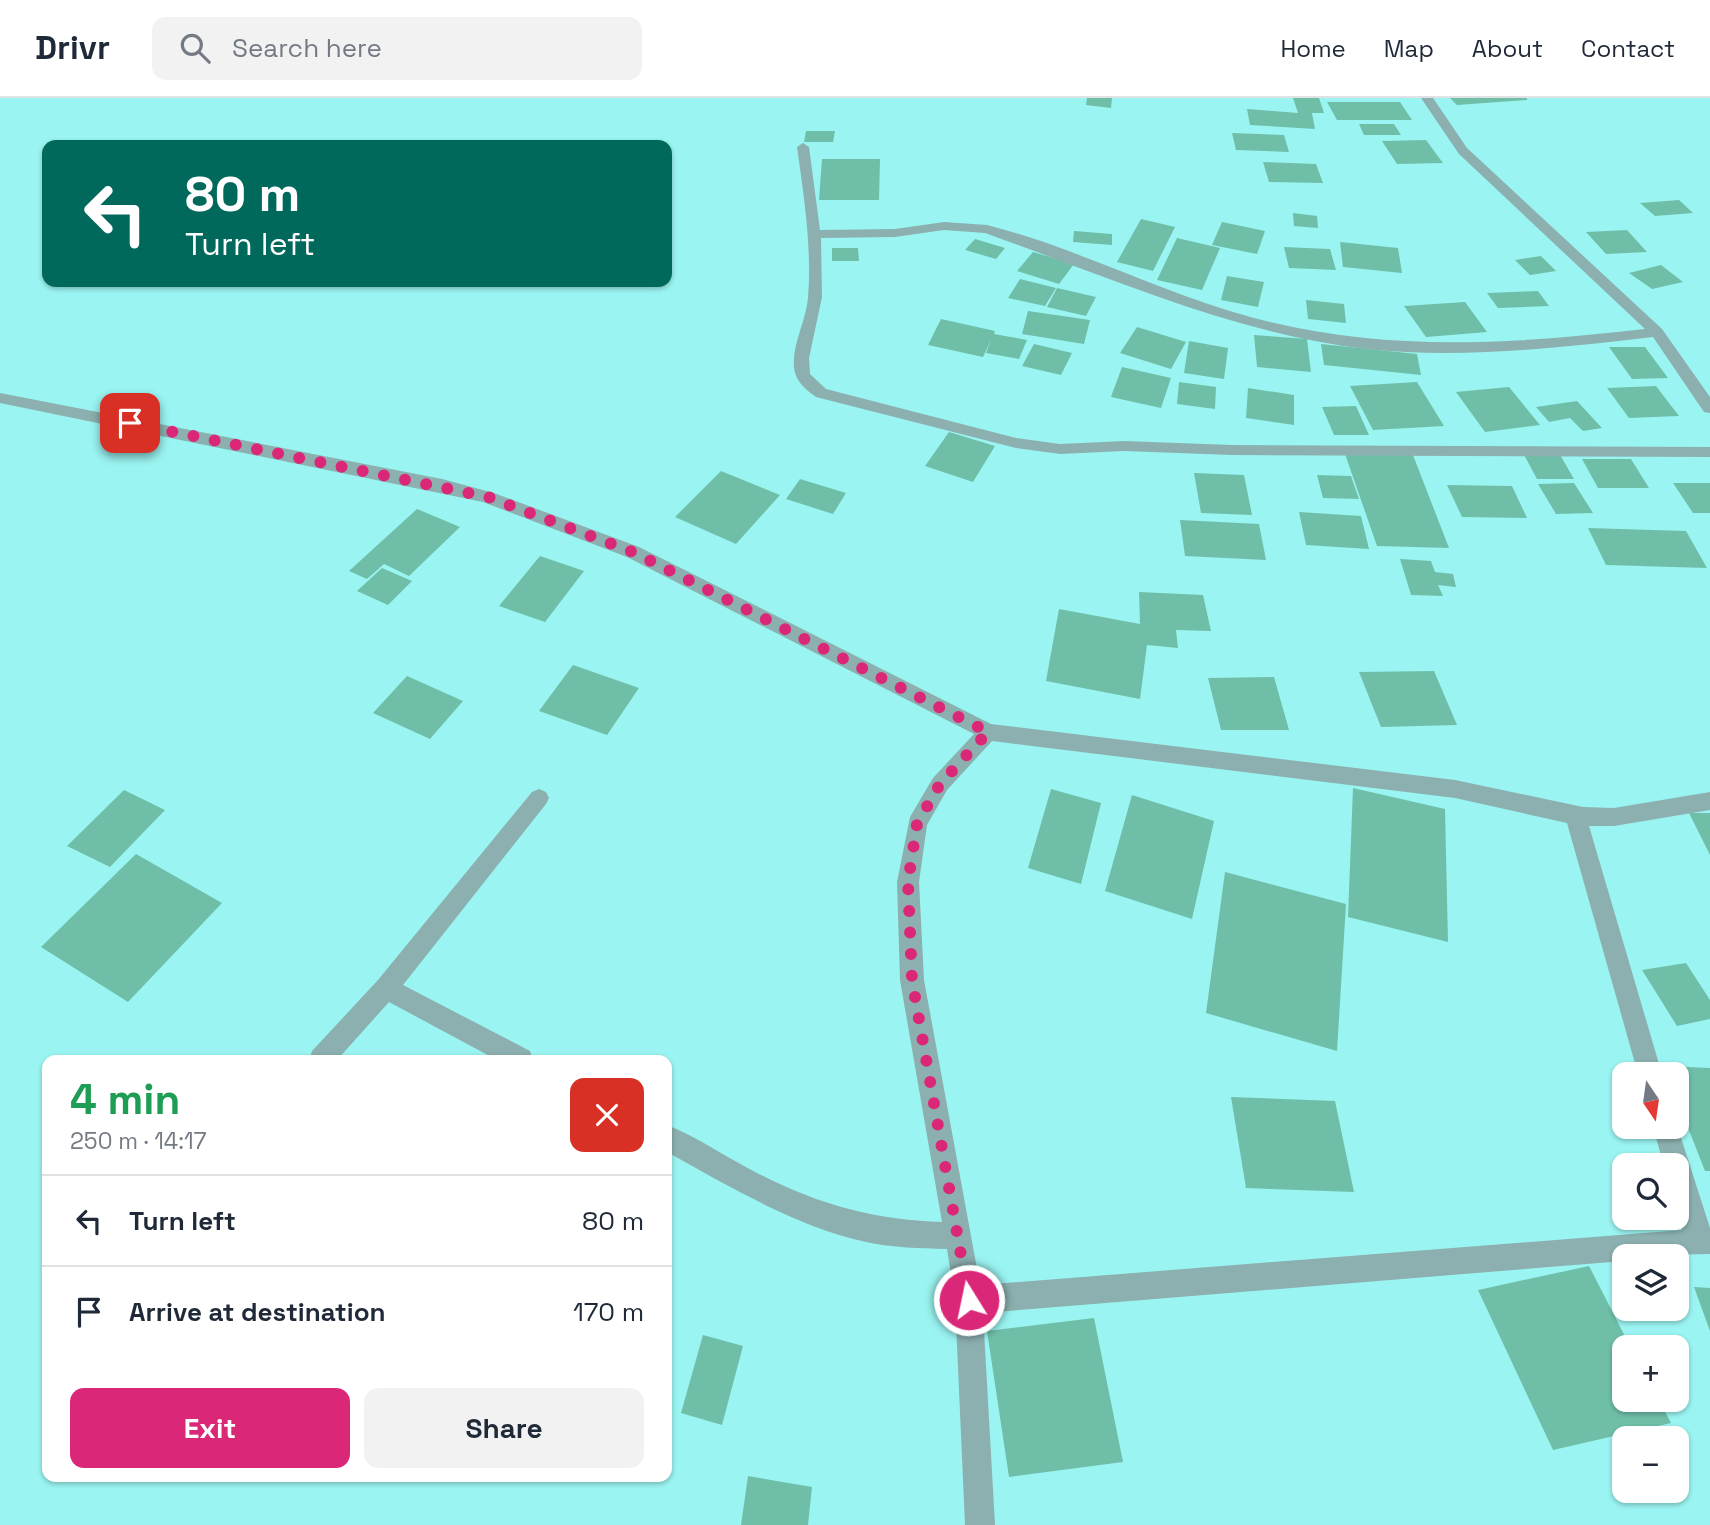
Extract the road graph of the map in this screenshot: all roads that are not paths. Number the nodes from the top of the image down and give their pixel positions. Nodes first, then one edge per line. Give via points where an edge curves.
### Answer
1 (1427, 98) edge
2 (803, 147) dead end
3 (815, 233) junction
4 (1657, 332) junction
5 (0, 398) edge
6 (1710, 408) edge
7 (1710, 452) edge
8 (988, 732) junction
9 (539, 798) dead end
10 (1710, 801) edge
11 (1575, 813) junction
12 (386, 988) junction
13 (326, 1055) edge
14 (512, 1055) edge
15 (1647, 1062) edge
16 (1669, 1139) edge
17 (672, 1141) edge
18 (958, 1236) junction
19 (1704, 1240) edge
20 (969, 1300) junction
21 (980, 1525) edge

1 - 4 street via 1463,150
2 - 3 street
3 - 4 street via 895,233 944,226 987,229 1250,322 1365,344 1461,348
3 - 7 street via 815,298 800,361 810,386 821,393 975,433 1060,449
4 - 6 street
5 - 8 street via 488,497 633,552
8 - 11 street via 1455,789
8 - 18 street via 940,784 917,824 908,882 912,980
9 - 12 street
10 - 11 street via 1613,817
11 - 15 street
12 - 13 street
12 - 14 street
16 - 19 street
17 - 18 street via 799,1207 897,1234
18 - 20 street
19 - 20 street
20 - 21 street

